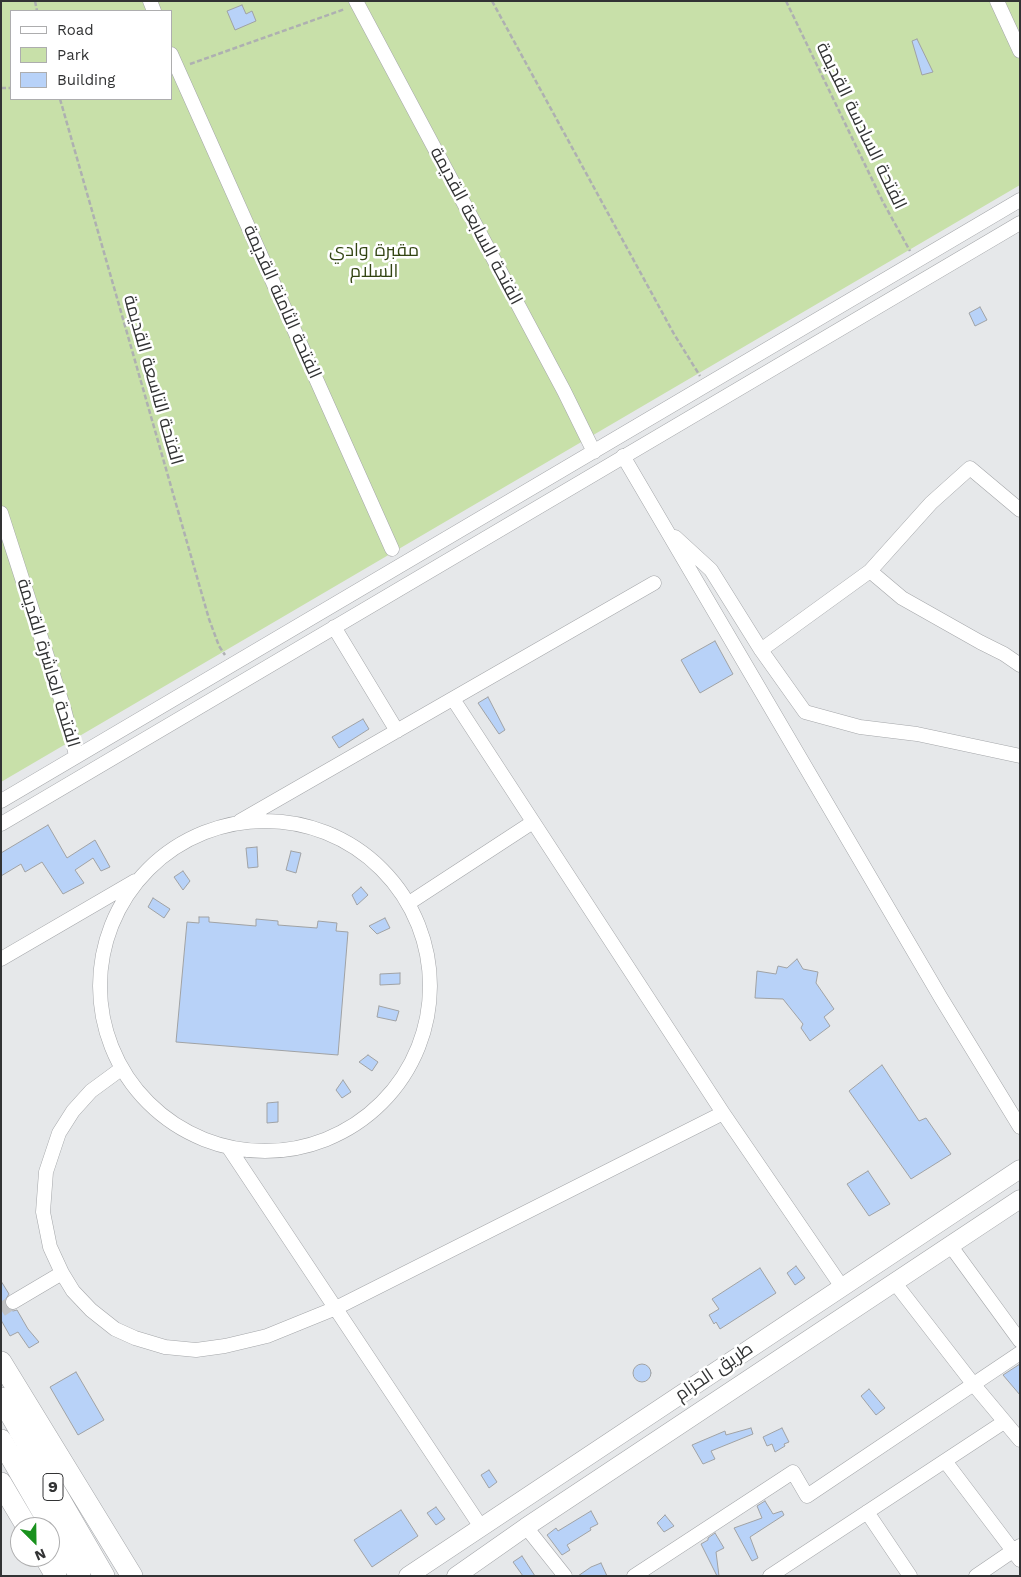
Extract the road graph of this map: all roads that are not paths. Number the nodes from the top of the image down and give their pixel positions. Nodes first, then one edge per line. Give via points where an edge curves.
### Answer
1 (997, 1) edge
2 (356, 2) edge
3 (1020, 51) edge
4 (172, 56) edge
5 (1020, 200) edge
6 (1020, 223) edge
7 (910, 265) junction
8 (913, 286) junction
9 (867, 290) junction
10 (880, 305) junction
11 (594, 452) junction
12 (623, 456) junction
13 (1020, 510) edge
14 (1, 513) edge
15 (664, 527) junction
16 (392, 549) dead end
17 (870, 571) junction
18 (654, 583) dead end
19 (334, 627) junction
20 (761, 650) junction
21 (1020, 665) edge
22 (453, 699) junction
23 (154, 710) junction
24 (162, 728) junction
25 (397, 731) junction
26 (113, 733) junction
27 (128, 748) junction
28 (76, 755) junction
29 (1020, 756) edge
30 (1, 801) edge
31 (238, 822) junction
32 (533, 822) junction
33 (1, 824) edge
34 (138, 879) junction
35 (409, 903) junction
36 (1, 958) edge
37 (121, 1069) junction
38 (723, 1113) junction
39 (1020, 1127) edge
40 (229, 1148) junction
41 (1020, 1169) edge
42 (1020, 1199) edge
43 (950, 1246) junction
44 (62, 1273) junction
45 (895, 1283) junction
46 (842, 1287) junction
47 (13, 1302) tunnel mouth
48 (336, 1308) junction
49 (1020, 1341) edge
50 (1020, 1353) edge
51 (1, 1362) edge
52 (974, 1385) junction
53 (1, 1398) edge
54 (1004, 1422) junction
55 (1, 1440) edge
56 (1020, 1440) edge
57 (945, 1461) junction
58 (1, 1484) edge
59 (866, 1512) junction
60 (21, 1517) edge
61 (481, 1527) junction
62 (526, 1527) junction
63 (1018, 1552) edge
64 (789, 1571) edge
65 (80, 1576) edge
66 (104, 1576) edge
67 (132, 1576) edge
68 (408, 1576) edge
69 (456, 1576) edge
70 (564, 1576) edge
71 (634, 1576) edge
72 (770, 1576) edge
73 (910, 1576) edge
74 (976, 1576) edge

1 - 3 street
2 - 11 street, الفتحة السابعة القديمة
4 - 16 street, الفتحة الثامنة القديمة
5 - 7 street
6 - 8 street
7 - 8 street via 904,277
7 - 9 street
8 - 10 street
9 - 10 street via 875,293
9 - 11 street
10 - 12 street
11 - 23 street
12 - 15 street
12 - 19 street
13 - 17 street via 970,468 931,503
14 - 28 street, الفتحة العاشرة القديمة
15 - 20 street via 711,570
15 - 39 street
17 - 20 street
17 - 21 street via 902,598
18 - 22 street
19 - 24 street
19 - 25 street
20 - 29 street via 805,712 860,727 917,734
22 - 25 street
22 - 32 street
23 - 24 street via 154,720
23 - 26 street
24 - 27 street
25 - 31 street
26 - 27 street via 125,740
26 - 28 street
27 - 33 street
28 - 30 street
31 - 34 street via 200,833 167,853
31 - 35 street via 271,820 304,825 336,836 365,853 390,876
32 - 35 street
32 - 38 street
34 - 36 street
34 - 37 street via 116,913 102,951 98,992 105,1032
35 - 40 street via 424,938 431,976 428,1014 417,1050 398,1083 372,1112 341,1133 305,1146 267,1151
37 - 40 street via 141,1097 167,1120 196,1137
37 - 44 street via 91,1091 73,1111 59,1133 46,1172 43,1212 50,1247
38 - 46 street
38 - 48 street
40 - 48 street
41 - 46 main road, طريق الحزام
42 - 43 main road, طريق الحزام
43 - 45 main road, طريق الحزام
43 - 49 street
44 - 47 street
44 - 48 street via 91,1310 115,1328 165,1348 196,1350 225,1346 267,1336
45 - 52 street
45 - 62 main road, طريق الحزام
46 - 61 main road, طريق الحزام
48 - 61 street
50 - 52 street
51 - 67 highway
52 - 54 street
52 - 71 street via 807,1496 792,1472
53 - 66 highway, 9
54 - 56 street
54 - 57 street
55 - 65 highway, 9
57 - 59 street
57 - 63 street
58 - 60 highway
59 - 64 street
59 - 73 street
61 - 68 main road, طريق الحزام
62 - 69 main road, طريق الحزام
62 - 70 street
63 - 74 street
64 - 72 street

